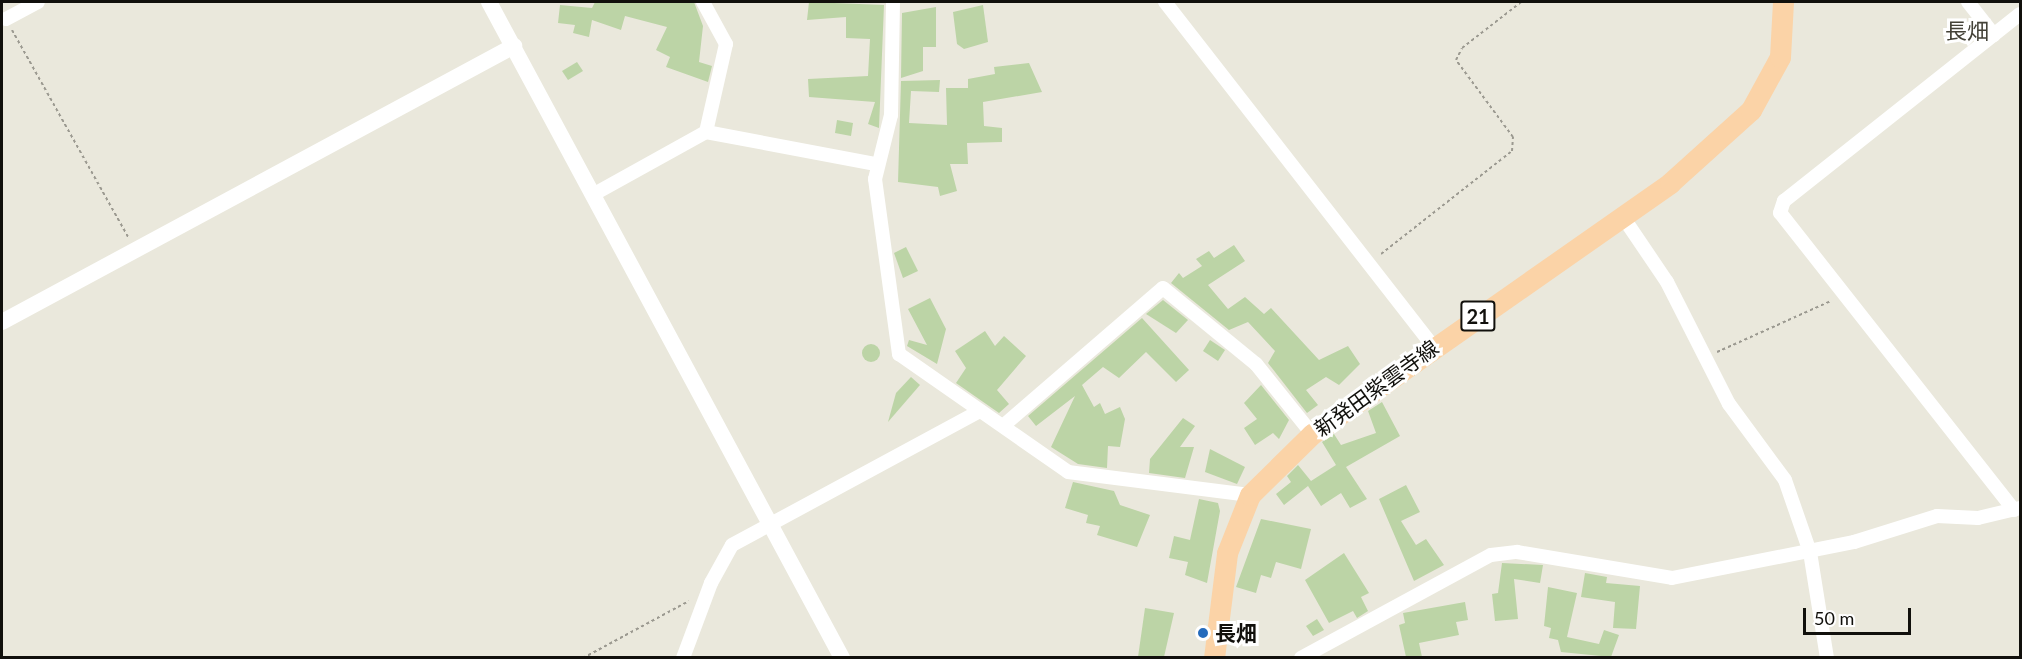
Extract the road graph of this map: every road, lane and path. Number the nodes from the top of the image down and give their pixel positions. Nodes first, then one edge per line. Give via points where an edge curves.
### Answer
1 (38, 2) edge
2 (489, 2) edge
3 (703, 2) edge
4 (893, 2) edge
5 (1165, 2) edge
6 (1521, 2) edge
7 (1783, 2) edge
8 (1968, 2) edge
9 (2020, 14) edge
10 (6, 19) joint
11 (1994, 35) junction
12 (514, 46) junction
13 (706, 132) junction
14 (876, 164) junction
15 (596, 193) junction
16 (1623, 217) junction
17 (136, 250) junction
18 (1370, 262) junction
19 (1840, 293) junction
20 (2, 322) edge
21 (1433, 346) junction
22 (1706, 357) junction
23 (980, 411) junction
24 (1003, 426) junction
25 (1312, 434) junction
26 (1250, 495) junction
27 (2017, 509) edge
28 (771, 522) junction
29 (1810, 552) junction
30 (708, 591) junction
31 (583, 657) edge
32 (682, 657) edge
33 (842, 657) edge
34 (1214, 657) edge
35 (1301, 657) edge
36 (1827, 657) edge

1 - 10 street
2 - 12 street
3 - 13 street via 726,44
4 - 14 street via 891,115
5 - 18 street
6 - 18 path via 1462,48 1456,60 1513,137 1512,151
7 - 16 main road, 新発田紫雲寺線 / 21 via 1780,57 1751,110
8 - 11 street
9 - 11 street
10 - 17 path
11 - 19 street via 1784,201 1780,213
12 - 15 street
12 - 17 street
13 - 14 street
13 - 15 street
14 - 23 street via 899,354
15 - 28 street
16 - 21 main road, 新発田紫雲寺線 / 21
16 - 22 street via 1667,282
17 - 20 street
18 - 21 street
19 - 22 path via 1824,307 1770,324
19 - 27 street
21 - 25 main road, 新発田紫雲寺線 / 21
22 - 29 street via 1729,404 1785,480
23 - 24 street
23 - 28 street
24 - 25 street via 1163,288 1256,364
24 - 26 street via 1080,476
25 - 26 main road, 新発田紫雲寺線 / 21
26 - 34 main road, 新発田紫雲寺線 / 21 via 1227,553
27 - 29 street via 1978,518 1937,516
28 - 30 street via 732,545
28 - 33 street
29 - 35 street via 1672,578 1517,552 1491,555
29 - 36 street
30 - 31 path
30 - 32 street

